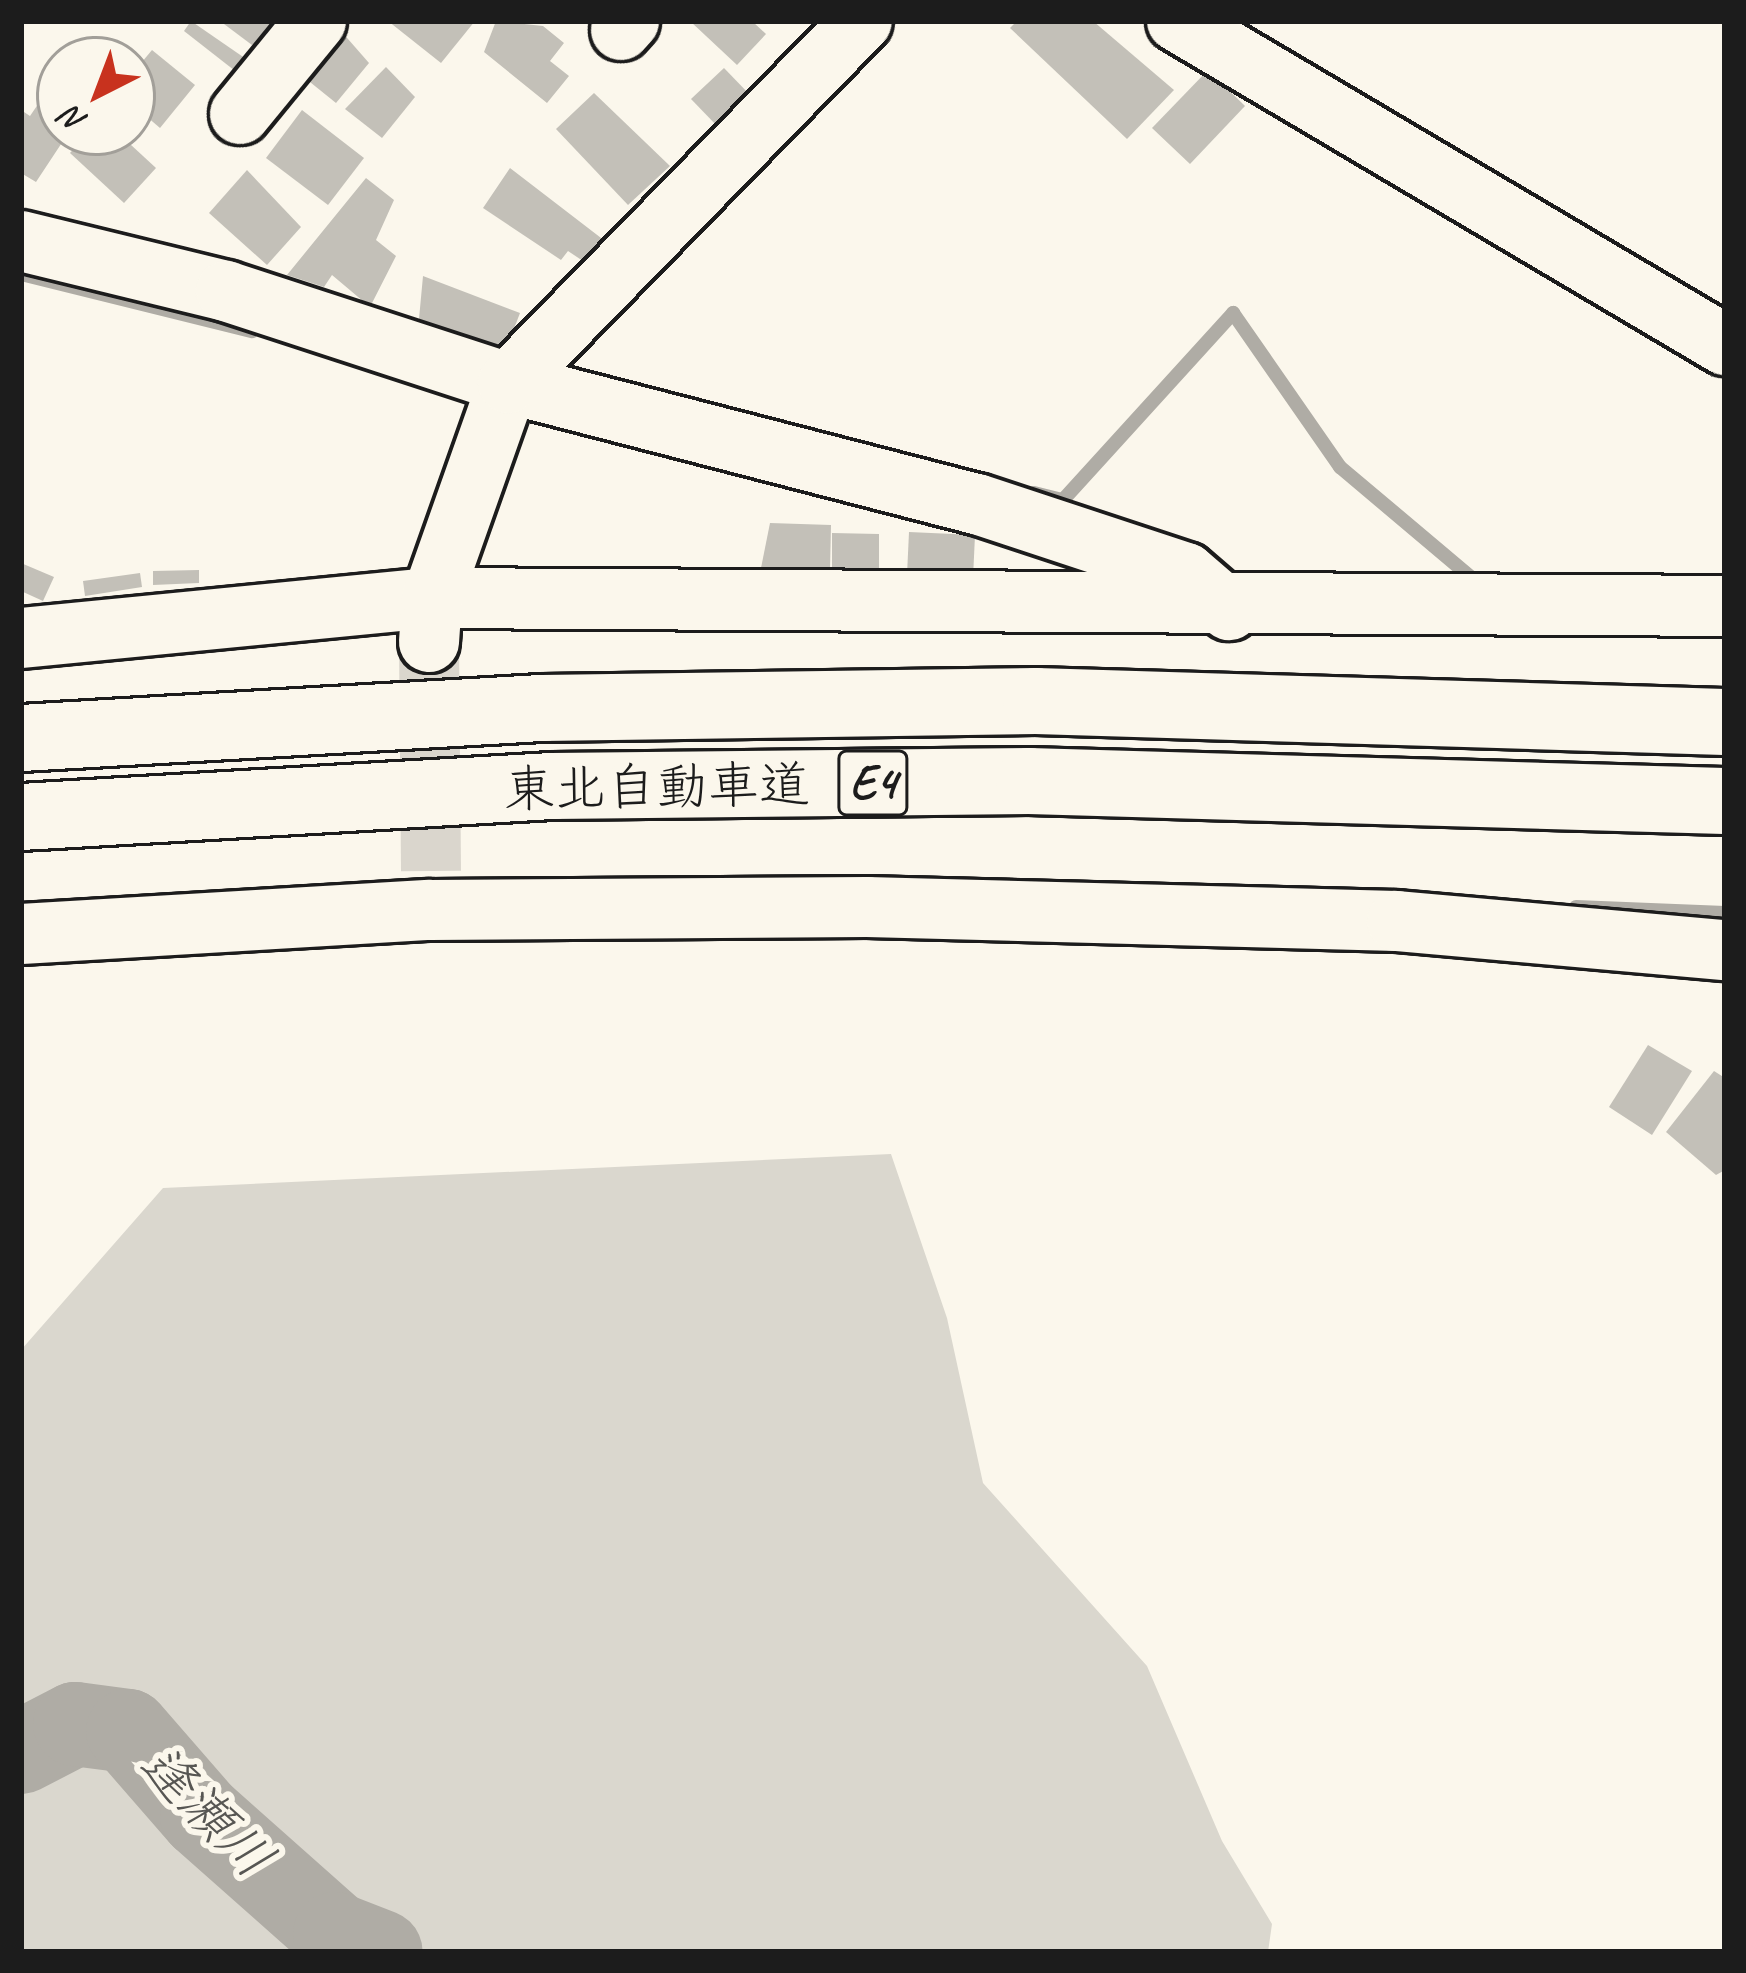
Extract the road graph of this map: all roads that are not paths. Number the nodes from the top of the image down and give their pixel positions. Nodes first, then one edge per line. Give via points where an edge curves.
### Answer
1 (316, 21) edge
2 (862, 21) edge
3 (1177, 21) edge
4 (240, 115) dead end
5 (21, 241) edge
6 (1725, 345) edge
7 (508, 383) junction
8 (1725, 606) edge
9 (1229, 610) junction
10 (430, 620) junction
11 (21, 638) edge
12 (1725, 722) edge
13 (21, 737) edge
14 (1725, 801) edge
15 (21, 818) edge
16 (21, 934) edge
17 (1725, 950) edge

1 - 4 street
2 - 7 street
3 - 6 street
5 - 7 street via 226,291
7 - 9 street via 976,504 1186,573
7 - 10 street
8 - 9 street
9 - 10 street
10 - 11 street
12 - 13 highway, 東北自動車道 / E4 via 1036,701 542,708
14 - 15 highway, 東北自動車道 / E4 via 1029,781 551,786
16 - 17 street via 430,891 1397,921

